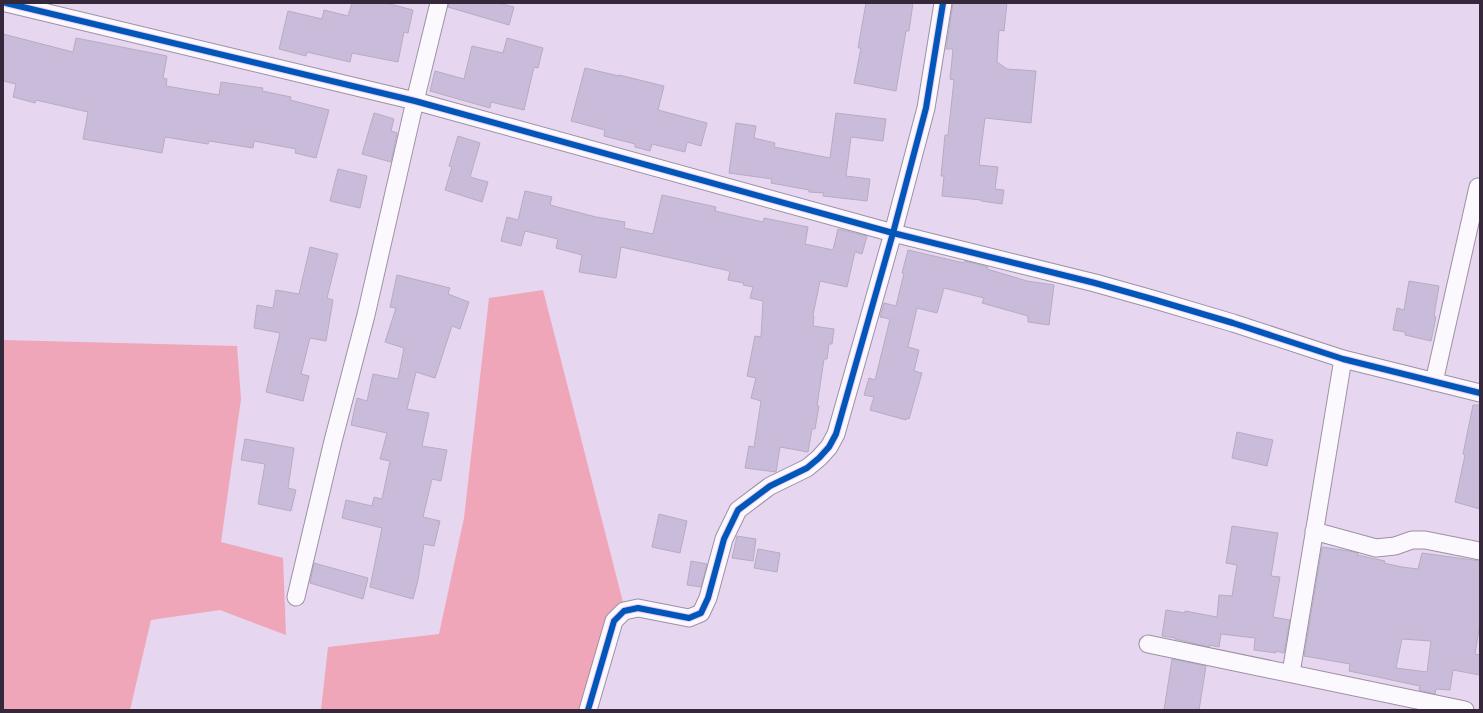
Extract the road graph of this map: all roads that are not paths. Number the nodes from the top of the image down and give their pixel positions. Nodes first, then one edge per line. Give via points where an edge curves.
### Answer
1 (6, 3) edge
2 (439, 3) edge
3 (943, 3) edge
4 (414, 101) junction
5 (1478, 187) dead end
6 (893, 233) junction
7 (1343, 359) junction
8 (1434, 382) junction
9 (1480, 393) edge
10 (1314, 532) junction
11 (1480, 551) edge
12 (296, 597) dead end
13 (1148, 644) dead end
14 (1291, 673) junction
15 (588, 710) edge
16 (1465, 710) edge

1 - 4 street
2 - 4 street
3 - 6 street via 926,108
4 - 6 street
4 - 12 street via 366,314
5 - 8 street
6 - 7 street via 1122,290
6 - 15 street via 842,418 829,447 807,468 770,486 738,510 724,539 708,598 701,613 689,618 638,608 624,611 614,621
7 - 8 street
7 - 10 street
8 - 9 street
10 - 11 street via 1376,548 1395,546 1412,540 1425,540
10 - 14 street
13 - 14 street
14 - 16 street

